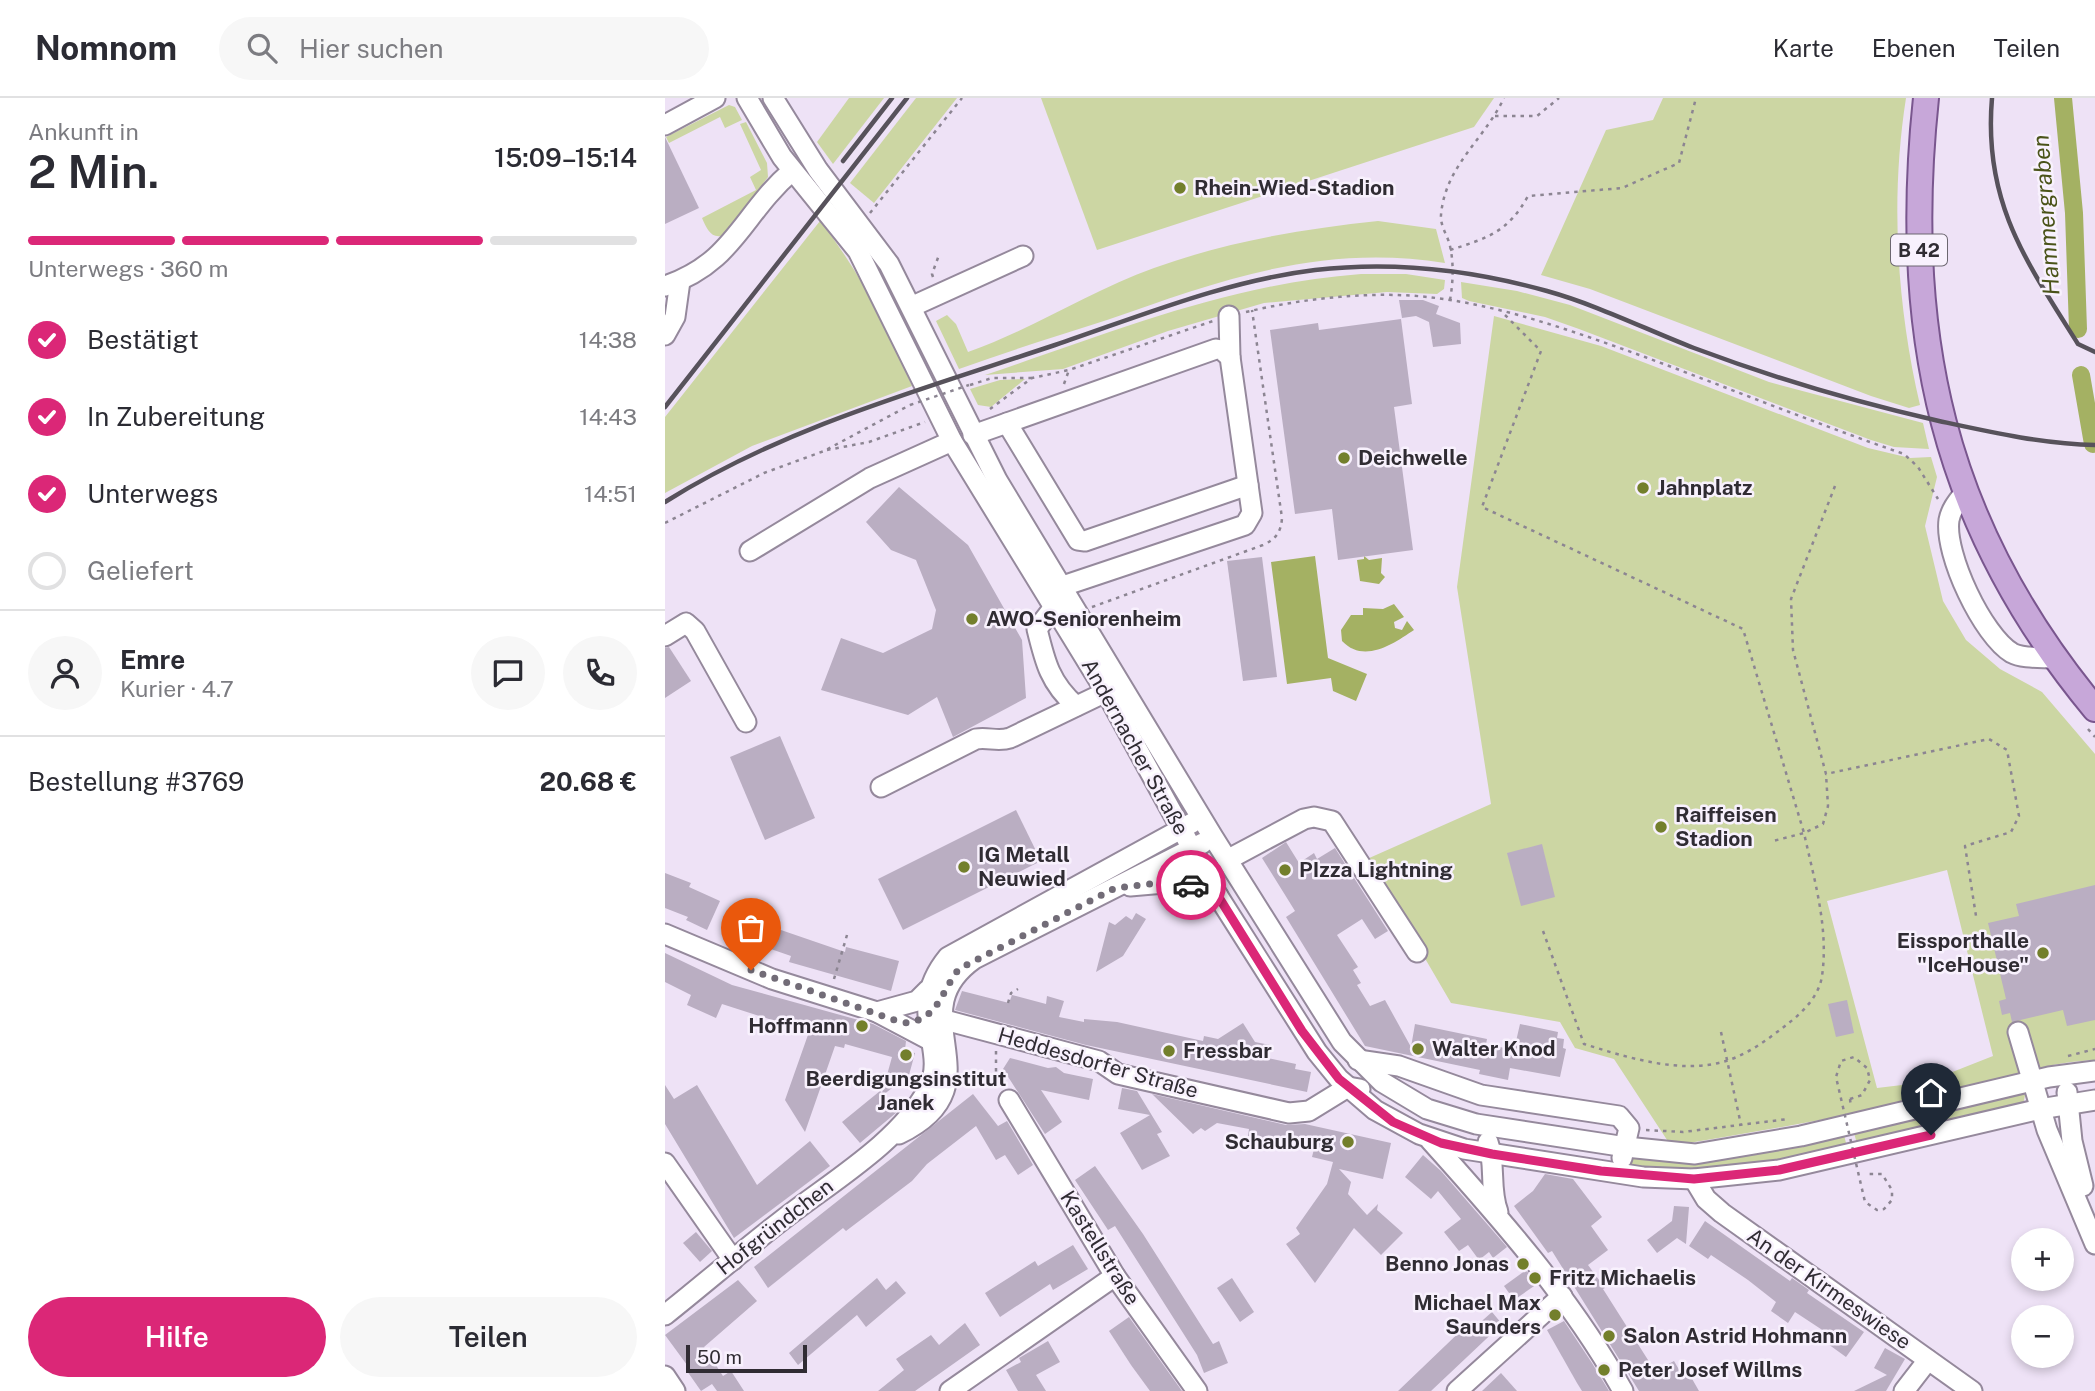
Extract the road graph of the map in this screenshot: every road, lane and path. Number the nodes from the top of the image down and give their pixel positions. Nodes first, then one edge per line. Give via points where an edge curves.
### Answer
1 (715, 98) edge
2 (747, 98) edge
3 (773, 98) edge
4 (962, 98) edge
5 (1504, 98) edge
6 (1559, 98) edge
7 (1696, 98) edge
8 (1926, 98) edge
9 (1495, 116) junction
10 (665, 125) edge
11 (792, 171) junction
12 (858, 221) junction
13 (1450, 250) junction
14 (939, 255) dead end
15 (1023, 256) dead end
16 (935, 281) dead end
17 (672, 284) edge
18 (1450, 300) junction
19 (912, 306) junction
20 (1502, 313) junction
21 (1229, 316) junction
22 (665, 335) edge
23 (1230, 357) junction
24 (1032, 377) junction
25 (939, 417) junction
26 (987, 418) dead end
27 (1007, 423) junction
28 (973, 435) junction
29 (952, 441) junction
30 (824, 451) junction
31 (1248, 485) junction
32 (1835, 486) dead end
33 (1965, 492) junction
34 (1950, 516) junction
35 (665, 523) edge
36 (750, 551) dead end
37 (1062, 586) junction
38 (1054, 607) junction
39 (665, 636) edge
40 (2055, 658) junction
41 (1106, 692) junction
42 (1076, 706) junction
43 (2095, 709) edge
44 (746, 722) dead end
45 (1826, 774) junction
46 (881, 786) dead end
47 (1201, 817) junction
48 (1181, 830) junction
49 (1804, 833) junction
50 (1213, 837) junction
51 (1773, 841) dead end
52 (1192, 849) junction
53 (1227, 860) junction
54 (1115, 888) junction
55 (1218, 896) junction
56 (1976, 916) dead end
57 (1543, 931) dead end
58 (665, 934) edge
59 (847, 935) dead end
60 (1417, 952) dead end
61 (1018, 989) dead end
62 (828, 997) junction
63 (1008, 1003) dead end
64 (934, 1007) junction
65 (877, 1012) junction
66 (903, 1023) junction
67 (1721, 1032) dead end
68 (2018, 1032) dead end
69 (999, 1035) junction
70 (930, 1040) junction
71 (2095, 1049) edge
72 (1358, 1060) junction
73 (1727, 1061) junction
74 (2066, 1065) junction
75 (2095, 1071) edge
76 (2032, 1081) junction
77 (1348, 1087) junction
78 (1850, 1099) dead end
79 (1009, 1100) joint
80 (2095, 1100) edge
81 (1413, 1103) junction
82 (2068, 1104) junction
83 (2040, 1109) junction
84 (1852, 1110) dead end
85 (1838, 1112) dead end
86 (1797, 1118) dead end
87 (1476, 1124) junction
88 (1741, 1125) junction
89 (1627, 1138) junction
90 (1430, 1139) junction
91 (885, 1141) junction
92 (1492, 1154) junction
93 (665, 1163) edge
94 (1601, 1171) junction
95 (1867, 1174) dead end
96 (1694, 1179) junction
97 (1500, 1216) junction
98 (2095, 1231) edge
99 (2095, 1244) edge
100 (733, 1260) junction
101 (1115, 1276) junction
102 (1562, 1296) junction
103 (665, 1315) edge
104 (1928, 1360) junction
105 (665, 1376) edge
106 (1967, 1390) edge
107 (675, 1391) edge
108 (950, 1391) edge
109 (1197, 1391) edge
110 (1457, 1391) edge
111 (1623, 1391) edge
112 (1904, 1391) edge

1 - 10 street
2 - 11 street, Andernacher Straße
3 - 12 street, Andernacher Straße via 818,170
4 - 12 path via 875,209
5 - 9 path
6 - 9 path via 1537,116
7 - 13 path via 1679,163 1622,188 1528,196 1515,220 1484,239
8 - 33 main road, B 42 via 1919,206 1923,317 1938,402
9 - 13 path via 1457,163 1445,188 1440,219
11 - 17 street via 726,250 705,269
11 - 25 street, Andernacher Straße via 858,251
12 - 19 street, Andernacher Straße
13 - 18 path
14 - 16 path via 932,274
15 - 19 street
17 - 22 street via 675,317
18 - 20 path
18 - 21 path via 1411,296 1327,299
19 - 28 street, Andernacher Straße
20 - 34 path via 1601,341 1903,454 1918,467
20 - 49 path via 1541,351 1482,507 1743,629
21 - 23 street
21 - 24 path via 1069,370
23 - 27 street via 1216,349
23 - 31 street
24 - 26 path via 991,409
24 - 30 path, bridge via 992,378 910,405
25 - 29 street, Andernacher Straße
25 - 30 path via 869,442
27 - 28 street
27 - 31 street via 1074,538 1085,541
28 - 37 street, Andernacher Straße
29 - 36 street via 870,478
29 - 38 street, Andernacher Straße
30 - 35 path via 764,473
31 - 37 street via 1252,513 1245,525
32 - 45 path via 1791,599 1793,650
33 - 34 street
33 - 40 main road, B 42 via 2018,601
34 - 40 street via 1958,566 1988,631 2014,654
37 - 47 street, Andernacher Straße
38 - 41 street, Andernacher Straße
38 - 42 street via 1037,629 1058,691
39 - 44 street via 686,623 695,631
40 - 43 main road, B 42
41 - 42 street
41 - 48 street, Andernacher Straße
42 - 46 street via 1010,738 976,739
45 - 49 path via 1828,806 1823,824
45 - 56 path via 1989,739 2007,750 2019,816 2011,832 1965,846
47 - 48 street
47 - 50 street, Andernacher Straße
48 - 52 street, Andernacher Straße
48 - 64 street via 948,957 936,972
49 - 51 path
49 - 73 path via 1820,904 1822,979 1805,1011
50 - 52 street
50 - 53 street, Andernacher Straße
52 - 54 street
52 - 55 street, Andernacher Straße
53 - 60 street via 1304,819 1332,821
53 - 72 street, Andernacher Straße via 1336,1033
54 - 55 street via 1176,882
54 - 64 street via 974,959 950,980
55 - 77 street, Andernacher Straße via 1302,1031
57 - 73 path via 1584,1044 1658,1062
58 - 62 street
59 - 62 path
61 - 63 path
62 - 65 street
64 - 65 street via 917,1001
64 - 66 street
64 - 69 street, Heddesdorfer Straße
64 - 70 street, Hofgründchen
64 - 91 street, Hofgründchen via 948,1066 944,1093 929,1114
65 - 66 street
66 - 70 street
67 - 73 path
68 - 76 street
69 - 77 street, Heddesdorfer Straße via 1099,1061 1118,1074 1289,1113 1309,1111
69 - 79 path via 996,1072
70 - 91 street, Hofgründchen via 933,1066 929,1088
71 - 74 path
72 - 81 street, Andernacher Straße
72 - 89 street, Andernacher Straße via 1399,1066 1481,1095 1619,1116
73 - 88 path
74 - 75 street, Andernacher Straße
74 - 76 street, Andernacher Straße
74 - 82 street
76 - 83 street
76 - 89 street, Andernacher Straße via 1722,1151 1680,1154
77 - 81 street
77 - 90 street, Andernacher Straße via 1393,1122
78 - 95 path, bridge via 1862,1095 1870,1080 1867,1068 1854,1057 1841,1061 1836,1077 1865,1202 1877,1210 1885,1209 1892,1200 1888,1180 1882,1174
79 - 101 street, Kastellstraße
80 - 82 street, Andernacher Straße
81 - 87 street, Andernacher Straße
82 - 83 street, Andernacher Straße
82 - 98 street
83 - 96 street, Andernacher Straße via 1779,1170
83 - 99 street
84 - 85 path
86 - 88 path
87 - 89 street, Andernacher Straße
87 - 92 street
88 - 89 path
89 - 94 street via 1621,1160
90 - 92 street, Andernacher Straße
90 - 97 street
91 - 100 street, Hofgründchen
92 - 94 street, Andernacher Straße
92 - 97 street
93 - 100 street
94 - 96 street, Andernacher Straße
96 - 104 street, An der Kirmeswiese via 1722,1213
97 - 102 street
100 - 103 street, Hofgründchen
101 - 108 street
101 - 109 street, Kastellstraße
102 - 110 street
102 - 111 street
104 - 106 street, An der Kirmeswiese
104 - 112 street
105 - 107 street

